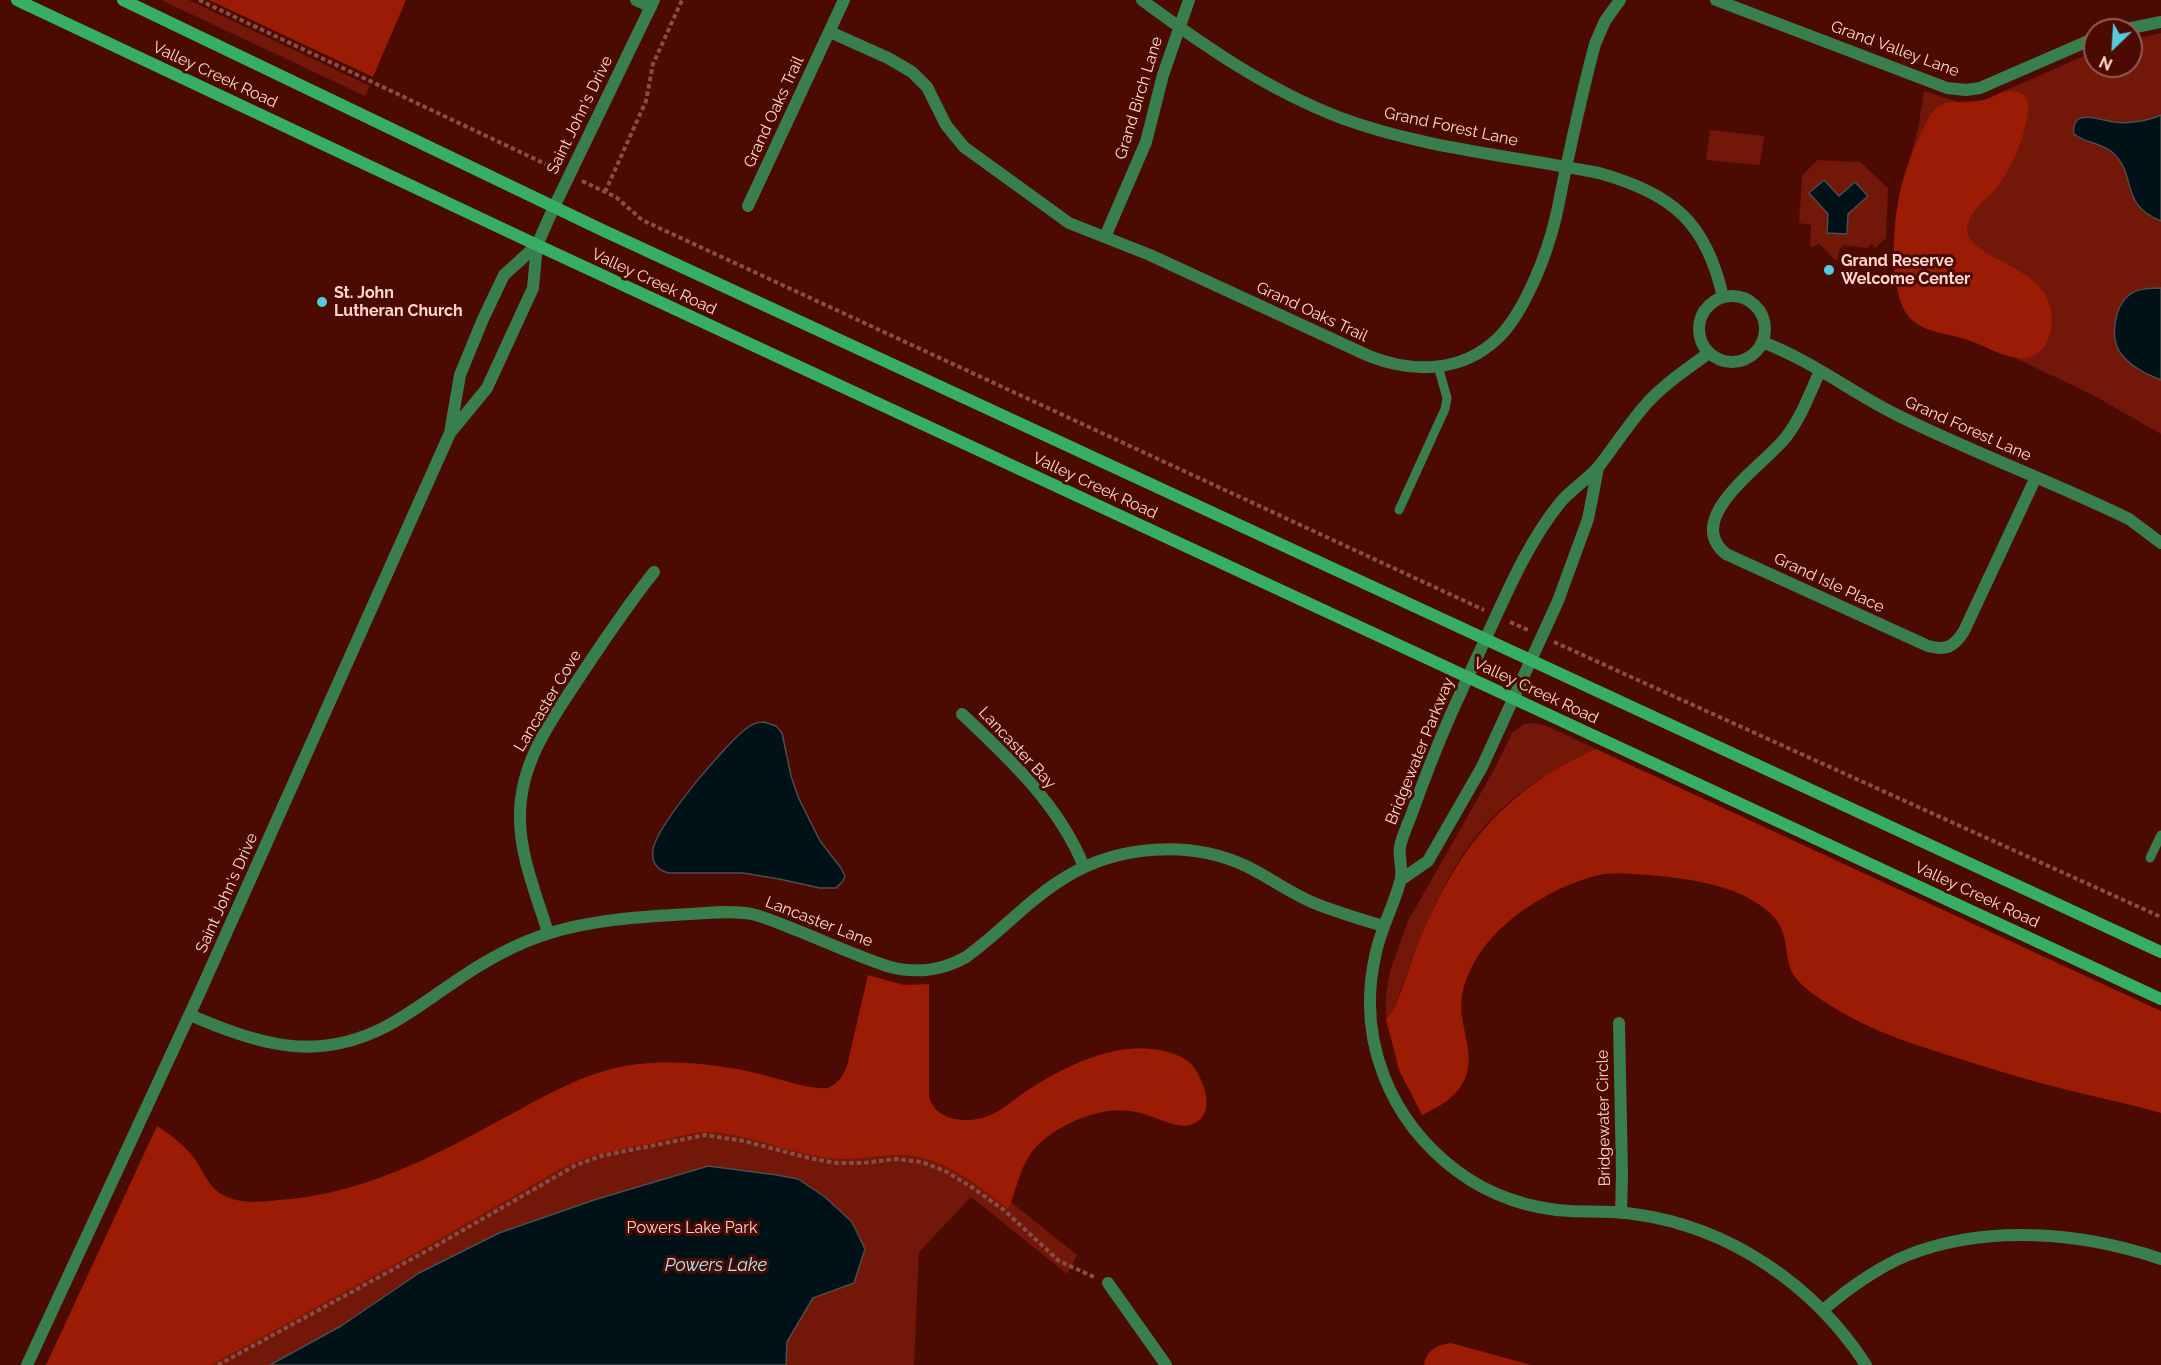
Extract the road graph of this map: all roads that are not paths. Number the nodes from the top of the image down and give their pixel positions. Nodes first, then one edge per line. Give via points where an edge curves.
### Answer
1 (17, 0) edge
2 (123, 0) edge
3 (636, 0) edge
4 (844, 0) edge
5 (1142, 0) edge
6 (1189, 0) edge
7 (1620, 0) edge
8 (1716, 0) edge
9 (653, 3) edge
10 (2161, 22) edge
11 (2143, 26) edge
12 (1178, 27) junction
13 (830, 32) junction
14 (2083, 43) edge
15 (1566, 166) junction
16 (748, 206) dead end
17 (555, 207) junction
18 (1105, 237) junction
19 (537, 245) junction
20 (1723, 297) junction
21 (1762, 342) junction
22 (1709, 353) junction
23 (1438, 366) junction
24 (1820, 370) junction
25 (450, 433) junction
26 (1598, 468) junction
27 (2036, 477) junction
28 (1400, 510) dead end
29 (2161, 543) edge
30 (654, 572) dead end
31 (1485, 639) junction
32 (1530, 661) junction
33 (1468, 677) junction
34 (1513, 698) junction
35 (962, 714) dead end
36 (2161, 835) edge
37 (2150, 858) dead end
38 (1084, 867) junction
39 (1402, 879) junction
40 (1383, 926) junction
41 (549, 933) junction
42 (2161, 952) edge
43 (2161, 999) edge
44 (190, 1015) junction
45 (1619, 1023) dead end
46 (1621, 1213) junction
47 (2161, 1259) edge
48 (1108, 1283) road end
49 (1823, 1310) junction
50 (27, 1365) edge
51 (1166, 1365) edge
52 (1866, 1365) edge

1 - 19 main road, Valley Creek Road
2 - 17 main road, Valley Creek Road
3 - 9 street
4 - 13 street, Grand Oaks Trail
5 - 12 street, Grand Forest Lane
6 - 12 street, Grand Birch Lane
7 - 15 street, Grand Oaks Trail via 1595,44
8 - 14 street, Grand Valley Lane via 1947,88 1980,88
9 - 17 street, Saint John's Drive
10 - 11 street
12 - 15 street, Grand Forest Lane via 1254,76 1342,118 1420,140
12 - 18 street, Grand Birch Lane via 1146,142
13 - 16 street, Grand Oaks Trail
13 - 18 street, Grand Oaks Trail via 912,72 927,87 946,125 964,147 1069,222
15 - 20 street, Grand Forest Lane via 1621,179 1668,202 1687,219 1708,248
15 - 23 street, Grand Oaks Trail via 1540,268 1512,321 1482,351 1463,361
17 - 19 street, Saint John's Drive
17 - 31 main road, Valley Creek Road
18 - 23 street, Grand Oaks Trail via 1390,365 1415,369
19 - 25 street, Saint John's Drive via 532,288 501,358 487,388
19 - 25 street, Saint John's Drive via 504,274 483,319 460,375
19 - 33 main road, Valley Creek Road
20 - 21 street via 1734,296 1755,305 1765,325
20 - 22 street via 1704,310 1700,321 1702,344
21 - 22 street via 1754,354 1736,362 1726,362
21 - 24 street, Grand Forest Lane
22 - 26 street via 1649,401
23 - 28 lane via 1447,398 1445,409
24 - 27 street, Grand Forest Lane via 1902,417
24 - 27 street, Grand Isle Place via 1790,432 1720,508 1712,536 1726,554 1928,646 1949,647 1964,632
25 - 44 street, Saint John's Drive
26 - 31 street, Bridgewater Parkway via 1560,503 1545,525 1520,566
26 - 32 street via 1588,519 1558,601
27 - 29 street, Grand Forest Lane via 2129,519
30 - 41 street, Lancaster Cove via 547,728 524,779 521,840
31 - 32 main road, Valley Creek Road
31 - 33 street, Bridgewater Parkway
32 - 34 street
32 - 42 main road, Valley Creek Road
33 - 34 main road, Valley Creek Road
33 - 39 street, Bridgewater Parkway via 1400,848
34 - 39 street via 1479,773 1428,861
34 - 43 main road, Valley Creek Road
35 - 38 street, Lancaster Bay via 1032,785
36 - 37 lane
38 - 40 street, Lancaster Lane via 1146,851 1201,853 1238,863 1314,903
38 - 41 street, Lancaster Lane via 1044,892 966,957 927,970 887,966 775,921 746,914 628,917
39 - 40 street, Bridgewater Parkway
40 - 46 street, Bridgewater Parkway via 1370,986 1371,1027 1388,1087 1420,1137 1463,1175 1509,1199 1557,1210
41 - 44 street, Lancaster Lane via 492,957 383,1028 339,1043 308,1047 268,1044
44 - 50 street, Saint John's Drive
45 - 46 street, Bridgewater Circle
46 - 49 street, Bridgewater Parkway via 1679,1224 1734,1245 1776,1270
47 - 49 street via 2110,1244 2062,1238 1969,1240 1932,1247 1890,1264 1858,1282
48 - 51 street
49 - 52 street, Bridgewater Parkway

